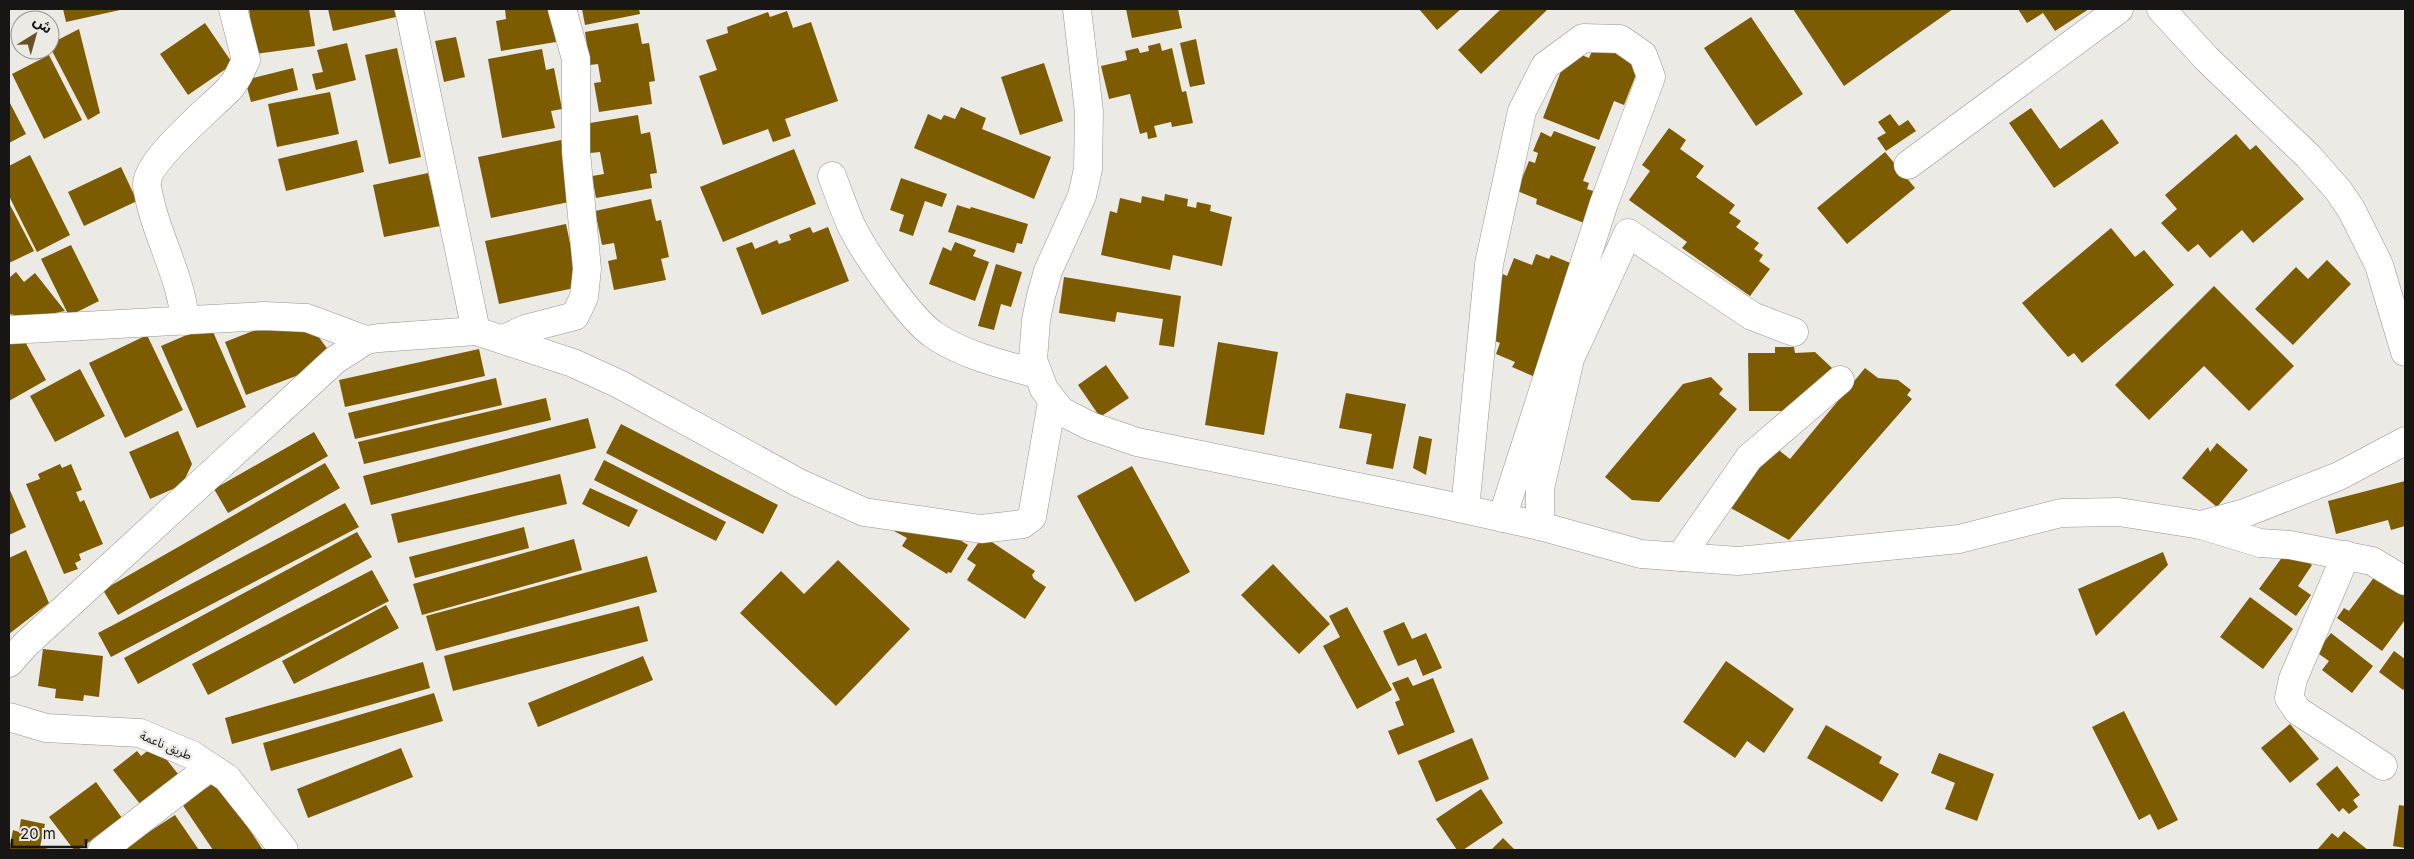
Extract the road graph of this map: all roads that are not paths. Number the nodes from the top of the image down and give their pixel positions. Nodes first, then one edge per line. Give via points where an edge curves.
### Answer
1 (233, 9) edge
2 (409, 9) edge
3 (562, 9) edge
4 (1077, 9) edge
5 (2119, 9) edge
6 (2160, 9) edge
7 (1908, 165) dead end
8 (832, 176) dead end
9 (185, 321) junction
10 (9, 330) edge
11 (476, 331) junction
12 (1794, 332) dead end
13 (504, 339) junction
14 (366, 340) junction
15 (2405, 352) edge
16 (1038, 374) junction
17 (1840, 380) dead end
18 (1052, 402) junction
19 (2405, 441) edge
20 (1465, 509) junction
21 (1502, 518) junction
22 (2201, 525) junction
23 (1540, 526) junction
24 (2346, 555) junction
25 (1680, 557) junction
26 (2405, 581) edge
27 (9, 663) edge
28 (9, 717) edge
29 (2383, 766) dead end
30 (210, 767) junction
31 (102, 850) edge
32 (284, 850) edge

1 - 9 street via 246,60 236,81 162,156 148,178 156,222 183,298
2 - 11 street
3 - 13 street via 576,59 576,152 586,283 581,307 575,316 525,329
4 - 16 street via 1089,112 1088,169 1082,196 1048,271 1041,296 1033,343 1033,360
5 - 7 street
6 - 15 street via 2338,190 2379,265
8 - 16 street via 852,227 888,283 932,333 979,355
9 - 10 street
9 - 14 street via 264,316 307,318
11 - 13 street
11 - 14 street
12 - 23 street via 1752,316 1628,234 1570,359 1540,488
13 - 18 street via 573,363 618,384 799,483 864,512 981,529 1023,524 1032,517
14 - 27 street via 335,360 264,423
16 - 18 street
17 - 25 street via 1749,458
18 - 20 street via 1090,426 1137,442
19 - 22 street via 2339,476 2245,513
20 - 21 street
20 - 21 street via 1489,264 1522,111 1545,66 1583,38 1620,39 1643,55 1651,76 1604,203
21 - 23 street
22 - 24 street via 2260,543
22 - 25 street via 2119,512 2061,514 1959,539 1738,561
23 - 25 street via 1642,554
24 - 26 street via 2372,561
24 - 29 street via 2293,680 2290,698 2298,711
28 - 30 street, طريق ناعمة via 46,728 140,733 192,755
30 - 31 street
30 - 32 street, طريق ناعمة via 227,778

